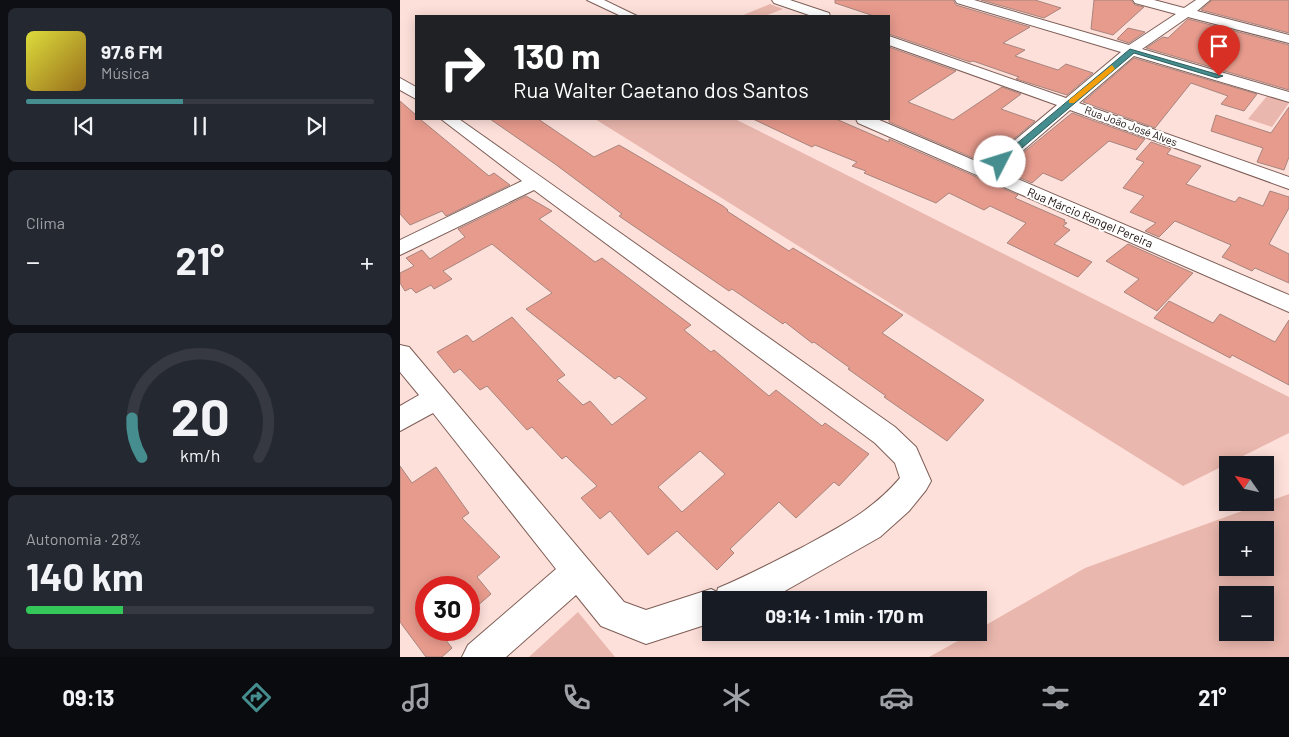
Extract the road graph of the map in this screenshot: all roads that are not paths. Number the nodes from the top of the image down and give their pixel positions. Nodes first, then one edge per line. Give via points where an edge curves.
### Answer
1 (593, 0) edge
2 (778, 0) edge
3 (818, 0) edge
4 (961, 0) edge
5 (1139, 0) edge
6 (1204, 0) edge
7 (800, 8) junction
8 (1186, 12) junction
9 (629, 15) edge
10 (782, 15) edge
11 (821, 15) edge
12 (1289, 39) edge
13 (890, 40) edge
14 (1132, 50) junction
15 (400, 83) edge
16 (415, 93) edge
17 (1289, 97) edge
18 (1069, 104) junction
19 (451, 120) edge
20 (866, 120) edge
21 (986, 173) junction
22 (536, 182) junction
23 (1289, 183) edge
24 (400, 248) edge
25 (1289, 304) edge
26 (400, 354) edge
27 (437, 397) junction
28 (400, 420) edge
29 (578, 572) junction
30 (753, 591) edge
31 (702, 609) edge
32 (480, 657) edge

1 - 9 street
2 - 7 street
3 - 7 street
4 - 14 street
5 - 8 street
6 - 8 street
7 - 10 street
7 - 11 street
8 - 12 street
8 - 14 street
13 - 18 street, Rua João José Alves
14 - 17 street
14 - 18 street
15 - 16 street
18 - 21 street
18 - 23 street, Rua João José Alves
19 - 22 street
20 - 21 street, Rua Márcio Rangel Pereira
21 - 25 street, Rua Márcio Rangel Pereira
22 - 24 street
22 - 30 street via 885,435 906,456 916,480 899,502 869,527
26 - 27 street
27 - 28 street
27 - 29 street
29 - 31 street via 613,614 646,627
29 - 32 street

